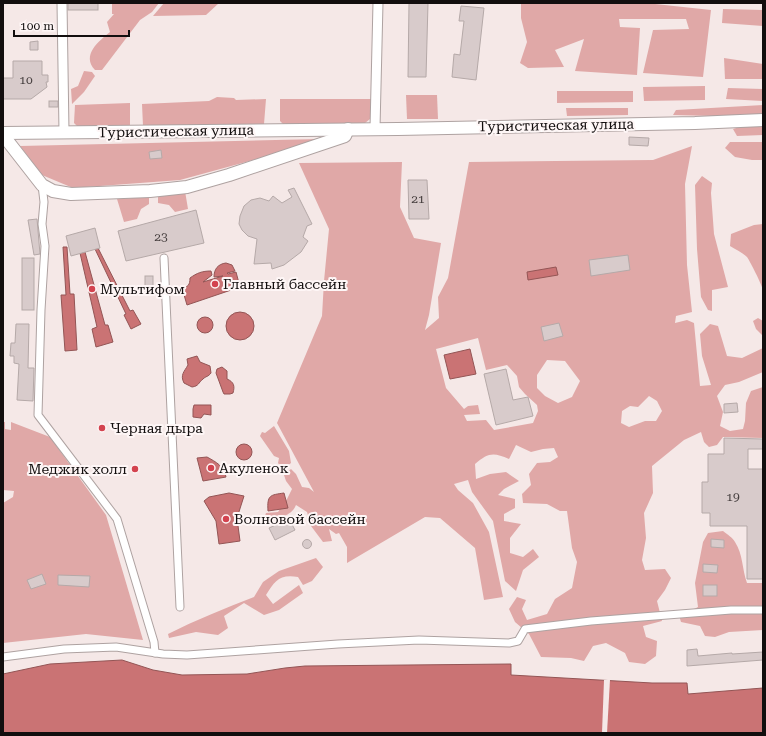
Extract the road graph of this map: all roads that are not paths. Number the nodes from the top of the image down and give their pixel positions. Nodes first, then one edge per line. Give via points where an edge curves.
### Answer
1 (62, 3) edge
2 (378, 3) edge
3 (763, 120) edge
4 (348, 128) junction
5 (375, 128) junction
6 (64, 132) junction
7 (3, 134) edge
8 (42, 185) junction
9 (164, 258) dead end
10 (180, 607) dead end
11 (763, 610) edge
12 (155, 653) junction
13 (3, 657) edge

1 - 6 street
2 - 5 street
3 - 5 street, Туристическая улица
4 - 5 street, Туристическая улица
4 - 6 street, Туристическая улица
4 - 8 street via 345,136 229,175 186,186 150,191 71,194 53,191
6 - 7 street, Туристическая улица
7 - 8 street, Туристическая улица
8 - 12 street via 45,262 38,415 117,519 154,642
9 - 10 street
11 - 12 street via 731,610 569,624 525,630 518,641 509,643 419,640 187,655
12 - 13 street via 116,647 64,649

